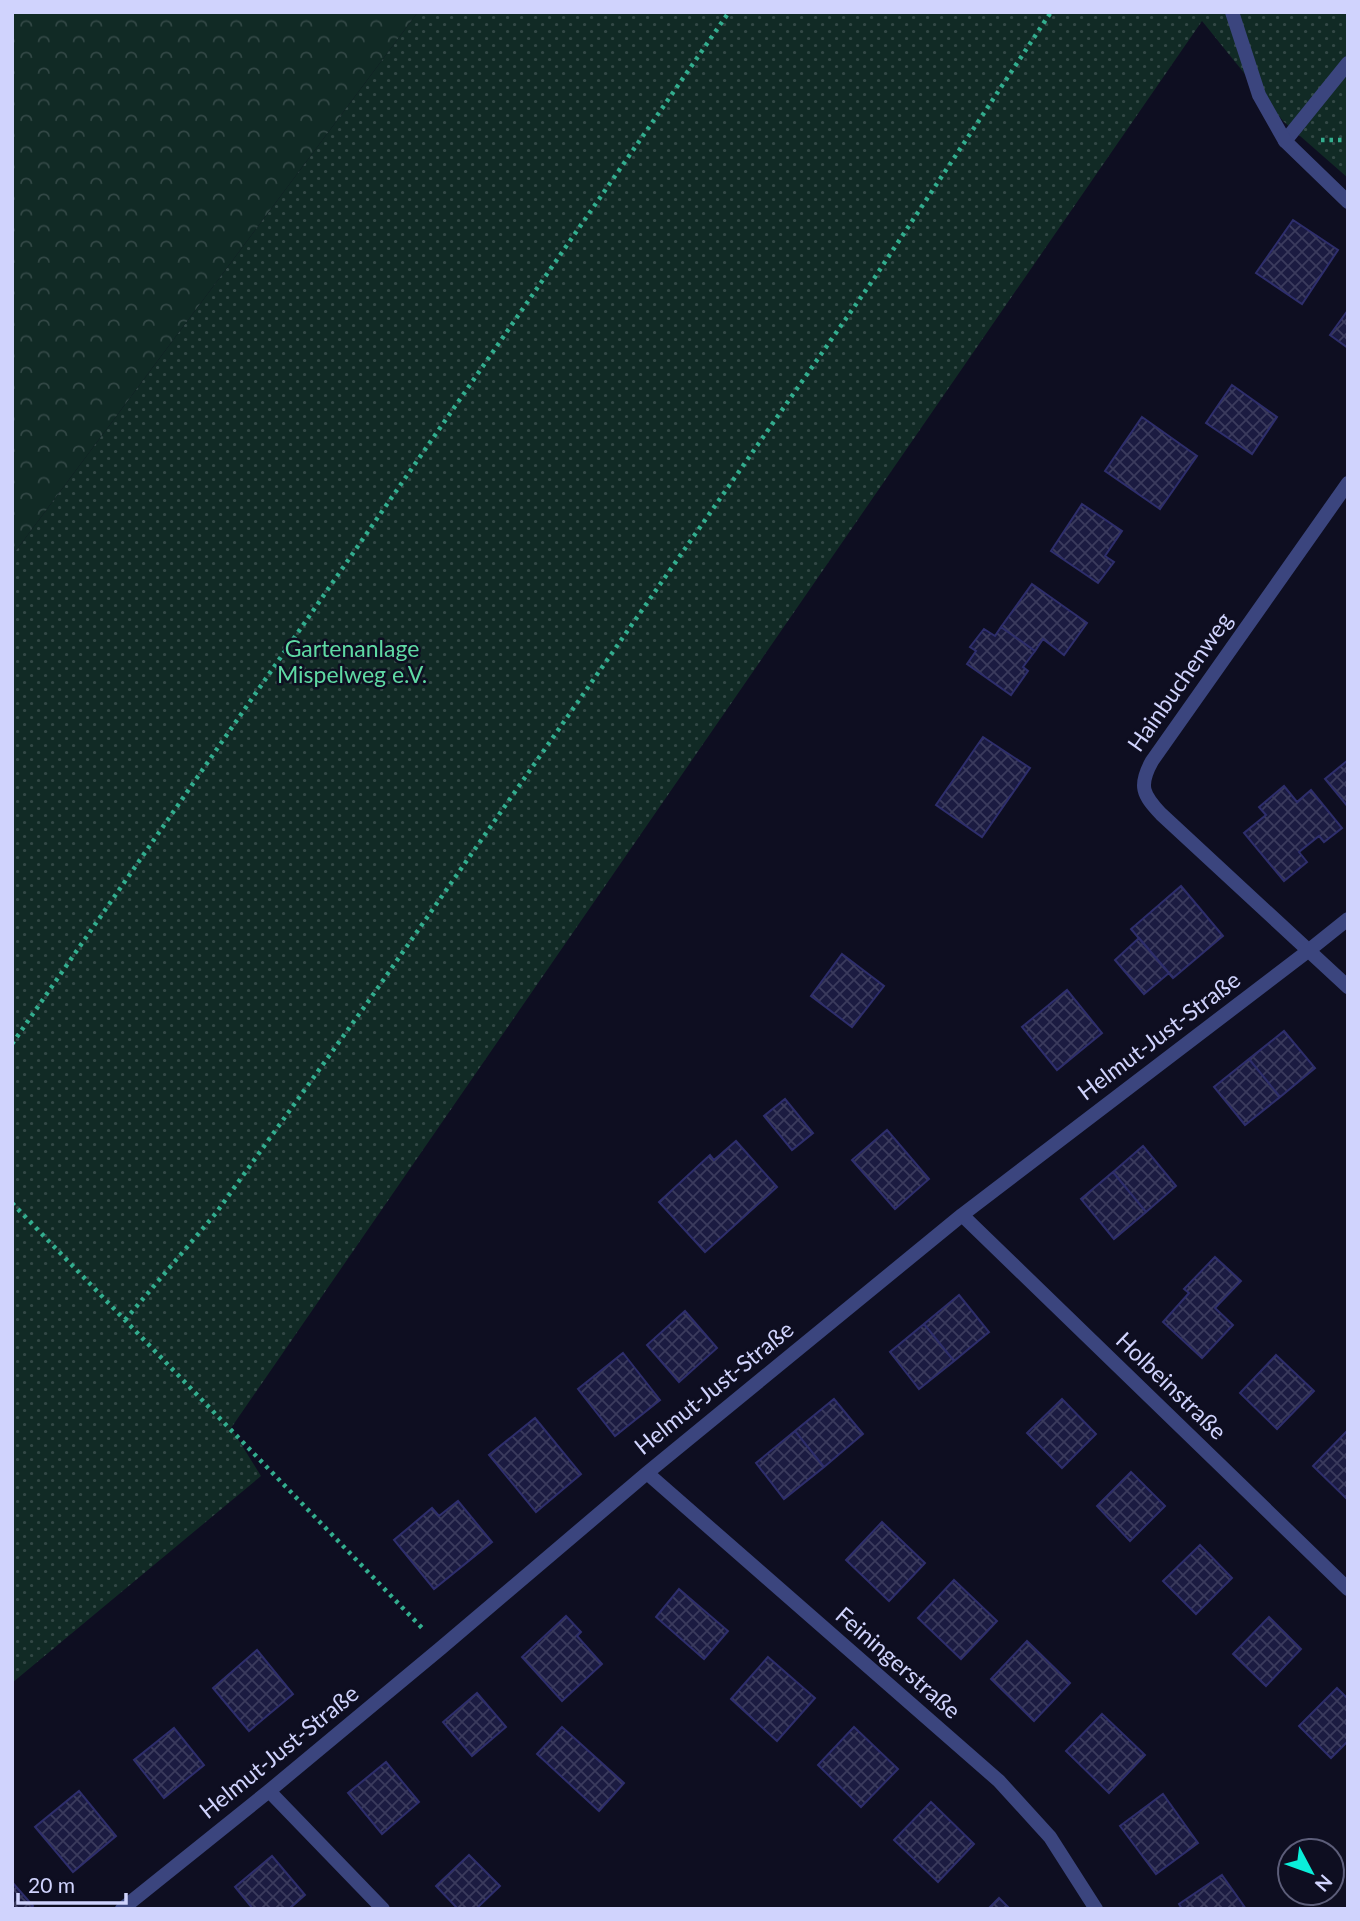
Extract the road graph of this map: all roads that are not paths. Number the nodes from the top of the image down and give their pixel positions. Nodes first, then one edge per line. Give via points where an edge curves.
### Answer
1 (1232, 12) edge
2 (1348, 63) edge
3 (1285, 141) junction
4 (1348, 202) edge
5 (1348, 483) edge
6 (1348, 919) edge
7 (1308, 951) junction
8 (1348, 987) edge
9 (962, 1215) junction
10 (647, 1473) junction
11 (1348, 1589) edge
12 (269, 1791) junction
13 (122, 1909) edge
14 (383, 1909) edge
15 (1096, 1909) edge

1 - 3 street via 1259,94
2 - 3 street
3 - 4 street
5 - 7 street, Hainbuchenweg via 1152,761 1143,787 1161,814
6 - 7 street, Helmut-Just-Straße
7 - 8 street
7 - 9 street, Helmut-Just-Straße
9 - 10 street, Helmut-Just-Straße
9 - 11 street, Holbeinstraße
10 - 12 street, Helmut-Just-Straße
10 - 15 street, Feiningerstraße via 999,1781 1050,1837
12 - 13 street, Helmut-Just-Straße
12 - 14 street

